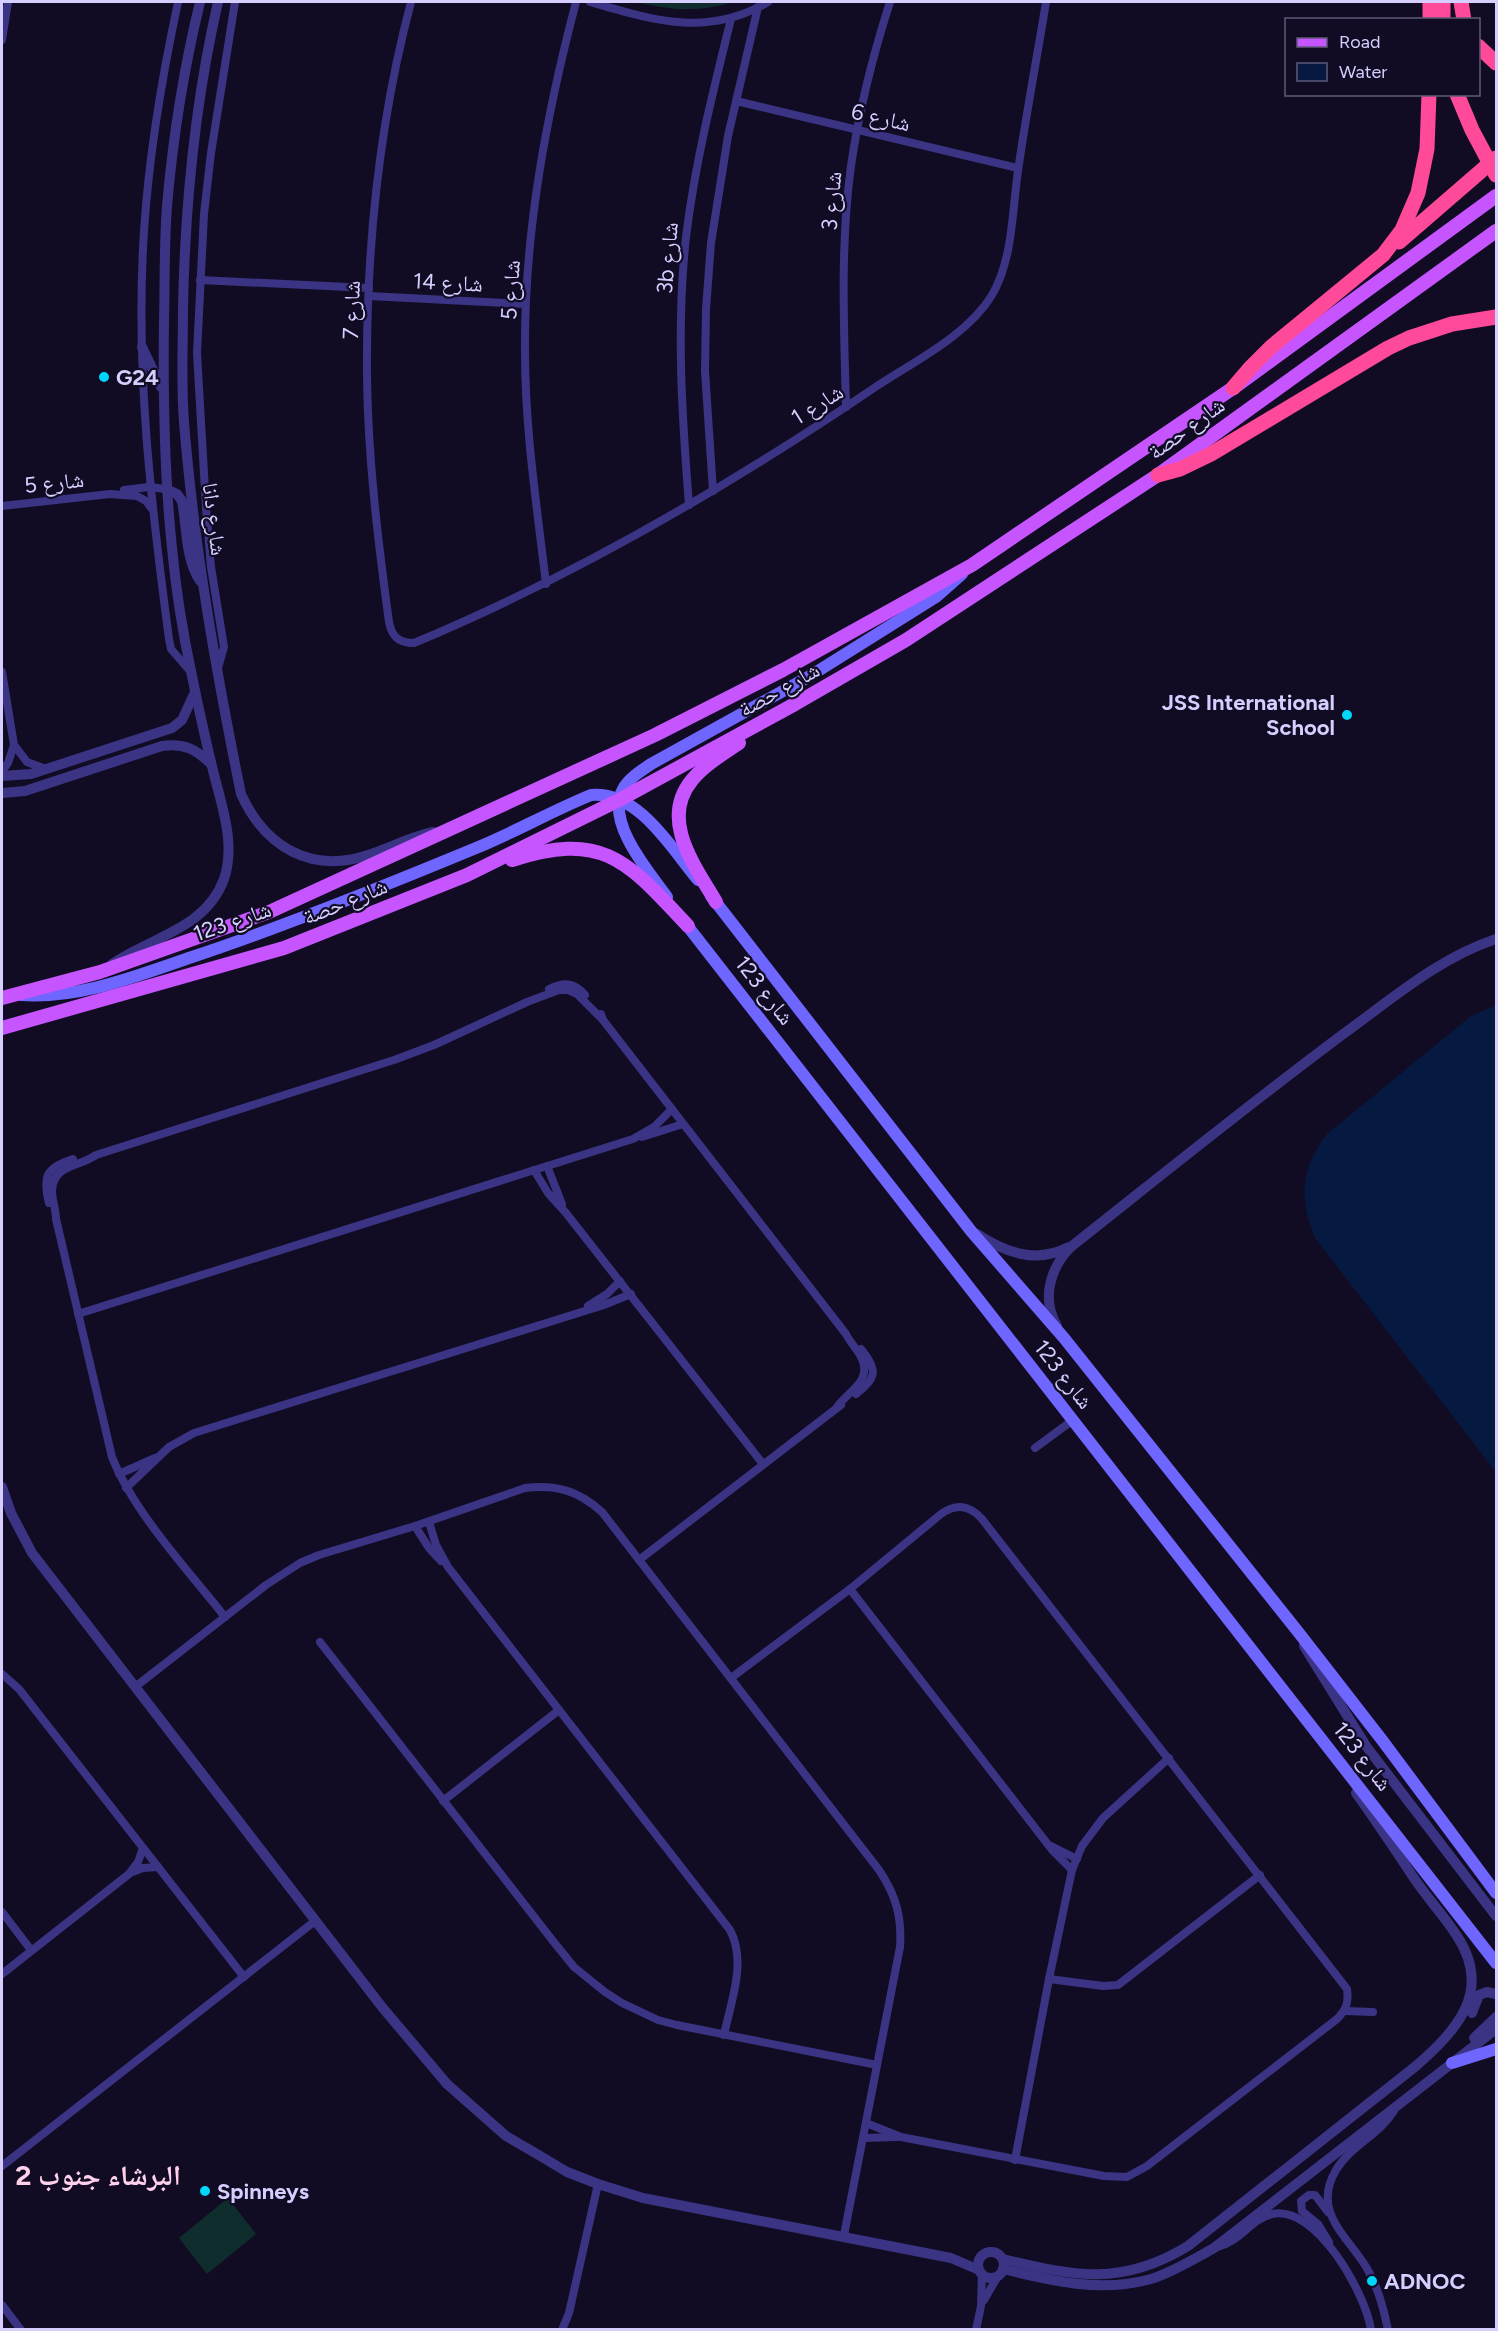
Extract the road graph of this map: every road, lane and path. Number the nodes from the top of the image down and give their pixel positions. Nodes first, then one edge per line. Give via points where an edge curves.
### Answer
1 (8, 2) edge
2 (178, 2) edge
3 (200, 2) edge
4 (218, 2) edge
5 (235, 2) edge
6 (411, 2) edge
7 (576, 2) edge
8 (590, 2) edge
9 (768, 2) edge
10 (890, 2) edge
11 (1046, 2) edge
12 (1430, 2) edge
13 (1443, 2) edge
14 (1461, 2) edge
15 (758, 8) junction
16 (1430, 18) edge
17 (1443, 18) edge
18 (1464, 18) edge
19 (731, 19) junction
20 (2, 40) edge
21 (1480, 47) edge
22 (1497, 63) edge
23 (1429, 96) edge
24 (1458, 96) edge
25 (736, 101) junction
26 (858, 130) junction
27 (1497, 158) edge
28 (1018, 168) junction
29 (1497, 176) edge
30 (1497, 196) edge
31 (1497, 231) edge
32 (1383, 255) junction
33 (200, 280) junction
34 (369, 292) junction
35 (525, 304) junction
36 (1497, 316) edge
37 (142, 347) junction
38 (1233, 388) junction
39 (163, 392) junction
40 (846, 407) junction
41 (1158, 475) junction
42 (149, 487) junction
43 (166, 489) junction
44 (713, 491) junction
45 (110, 494) junction
46 (689, 505) junction
47 (2, 506) edge
48 (152, 510) junction
49 (972, 565) junction
50 (546, 584) junction
51 (204, 586) junction
52 (389, 622) joint
53 (2, 672) edge
54 (217, 672) junction
55 (191, 673) junction
56 (195, 692) junction
57 (795, 704) junction
58 (14, 746) junction
59 (91, 754) junction
60 (211, 764) junction
61 (47, 769) junction
62 (93, 769) junction
63 (2, 771) edge
64 (2, 776) edge
65 (2, 793) edge
66 (619, 800) junction
67 (454, 828) junction
68 (467, 875) junction
69 (716, 902) junction
70 (688, 926) junction
71 (1497, 939) edge
72 (99, 972) junction
73 (16, 995) junction
74 (2, 998) edge
75 (2, 1029) edge
76 (672, 1109) junction
77 (683, 1124) junction
78 (633, 1139) junction
79 (547, 1166) junction
80 (534, 1170) junction
81 (566, 1212) junction
82 (971, 1231) junction
83 (1072, 1246) junction
84 (620, 1281) junction
85 (631, 1294) junction
86 (577, 1312) junction
87 (78, 1314) junction
88 (1064, 1338) junction
89 (1073, 1420) junction
90 (1035, 1448) dead end
91 (158, 1456) junction
92 (763, 1464) junction
93 (119, 1474) junction
94 (126, 1488) junction
95 (2, 1491) edge
96 (429, 1522) junction
97 (415, 1526) junction
98 (639, 1560) junction
99 (448, 1567) junction
100 (850, 1589) junction
101 (225, 1617) junction
102 (1299, 1633) junction
103 (320, 1642) dead end
104 (2, 1674) edge
105 (731, 1678) junction
106 (135, 1687) junction
107 (559, 1710) junction
108 (1323, 1739) junction
109 (1169, 1758) junction
110 (443, 1801) junction
111 (1048, 1844) junction
112 (143, 1848) junction
113 (1077, 1859) junction
114 (158, 1867) junction
115 (1072, 1870) junction
116 (129, 1874) junction
117 (1260, 1875) junction
118 (1497, 1893) edge
119 (2, 1912) edge
120 (1497, 1917) edge
121 (315, 1921) junction
122 (31, 1950) junction
123 (1497, 1963) edge
124 (2, 1974) edge
125 (244, 1977) junction
126 (1049, 1979) junction
127 (1497, 1994) edge
128 (1345, 2011) junction
129 (1373, 2012) dead end
130 (1497, 2017) edge
131 (1497, 2029) edge
132 (724, 2035) junction
133 (1497, 2049) edge
134 (1456, 2059) junction
135 (877, 2065) junction
136 (1416, 2066) junction
137 (1398, 2104) junction
138 (866, 2123) junction
139 (901, 2137) junction
140 (863, 2138) junction
141 (1015, 2160) junction
142 (2, 2166) edge
143 (598, 2184) junction
144 (1330, 2214) junction
145 (844, 2235) junction
146 (1214, 2248) junction
147 (985, 2253) junction
148 (1335, 2253) junction
149 (951, 2258) junction
150 (1001, 2268) junction
151 (980, 2272) junction
152 (2, 2305) edge
153 (981, 2306) junction
154 (21, 2330) edge
155 (562, 2330) edge
156 (976, 2330) edge
157 (1371, 2330) edge
158 (1388, 2330) edge

1 - 20 street
2 - 37 street via 159,99 148,189
3 - 39 street, شارع دانا via 182,92 167,209
4 - 51 street, شارع دانا via 192,151 184,271 184,420
5 - 33 street via 211,153
6 - 34 street, شارع 7 via 386,122
7 - 35 street, شارع 5 via 545,132
8 - 19 street via 680,24
9 - 15 street
10 - 26 street, شارع 3 via 867,79
11 - 28 street, شارع 1
12 - 16 highway
13 - 17 highway
14 - 18 highway
15 - 19 street
15 - 25 street, 3b شارع
19 - 46 street, 3b شارع via 704,130 686,240 680,372
21 - 22 highway
23 - 32 highway via 1427,149 1418,193 1401,230
24 - 29 highway
25 - 26 street, شارع 6
25 - 44 street, 3b شارع via 715,207 706,309 706,401
26 - 28 street, شارع 6
26 - 40 street, شارع 3 via 851,166 844,262
27 - 32 highway
28 - 40 street, شارع 1 via 1006,259 996,287 980,311 951,337
30 - 38 main road, شارع حصة
31 - 41 main road, شارع حصة
32 - 38 highway via 1271,347
33 - 34 street, شارع 14
33 - 54 street via 200,423 211,567 224,647
34 - 35 street, شارع 14
34 - 52 street, شارع 7 via 367,378 373,482
35 - 50 street, شارع 5 via 527,401
36 - 41 highway via 1441,327 1388,348 1211,454
37 - 39 street
37 - 42 street
38 - 49 main road, شارع حصة
39 - 43 street, شارع دانا
40 - 44 street, شارع 1
41 - 57 main road, شارع حصة via 906,640
42 - 43 street, شارع 5
42 - 45 street, شارع 5
42 - 48 street
43 - 51 street via 182,501 193,567
43 - 55 street, شارع دانا
44 - 46 street, شارع 1
45 - 47 street, شارع 5
45 - 48 street, شارع 5 via 137,496
46 - 50 street, شارع 1
48 - 55 street via 171,649
49 - 66 main road via 936,597 810,676 651,764 629,780
49 - 67 main road, شارع حصة via 687,719
50 - 52 street, شارع 1 via 414,643 397,639
51 - 54 street, شارع دانا
53 - 58 street
54 - 67 street, شارع دانا via 241,794 260,827 289,851 328,861 349,860 410,838
55 - 56 street, شارع دانا
56 - 59 street via 182,720 172,728
56 - 60 street, شارع دانا
57 - 66 main road, شارع حصة
57 - 69 main road via 710,764 685,789 678,819 682,841
58 - 61 street via 27,762
58 - 63 street
59 - 61 street
59 - 62 street via 97,759
60 - 62 street via 199,752 175,744
60 - 72 street, شارع دانا via 228,839 226,868 217,895 190,923
61 - 64 street
62 - 65 street via 25,791
66 - 68 main road, شارع حصة
66 - 69 main road, شارع 123 via 644,816
66 - 70 main road, شارع 123 via 631,846
66 - 73 main road, شارع 123 via 591,795 478,847 265,933 154,970 81,992
67 - 72 main road, شارع حصة via 269,912
68 - 70 main road via 554,848 580,848 628,867
68 - 75 main road, شارع حصة via 284,948
69 - 82 main road, شارع 123
70 - 89 main road, شارع 123
71 - 83 street via 1461,952 1419,978 1318,1052
72 - 73 main road, شارع حصة
73 - 74 main road, شارع حصة
76 - 77 street
76 - 78 street via 654,1127
76 - 87 street via 580,989 558,985 404,1056 61,1163 49,1173 46,1189
77 - 78 street
77 - 92 street via 862,1359 864,1374 860,1384 837,1407
78 - 79 street
79 - 80 street
79 - 81 street
80 - 81 street
80 - 87 street
81 - 84 street
82 - 83 street via 1021,1255 1042,1256
82 - 88 main road, شارع 123
83 - 88 street via 1057,1263 1050,1285 1052,1318
84 - 85 street
84 - 86 street via 598,1301
85 - 86 street
85 - 92 street
86 - 91 street via 208,1428 182,1439
87 - 93 street via 107,1441
88 - 102 main road, شارع 123
89 - 90 street
89 - 108 main road, شارع 123
91 - 93 street
91 - 94 street
92 - 98 street
93 - 94 street
94 - 101 street
95 - 106 street via 32,1553
96 - 97 street
96 - 98 street via 525,1488 559,1487 590,1501
96 - 99 street
97 - 99 street
97 - 101 street via 300,1563
98 - 105 street
99 - 107 street
100 - 105 street
100 - 109 street via 941,1514 958,1506 967,1507 982,1519
100 - 111 street
101 - 106 street
102 - 118 main road, شارع 123
102 - 120 street via 1366,1746
103 - 110 street
104 - 112 street via 19,1689
105 - 135 street via 879,1870 895,1899 900,1947
106 - 121 street
107 - 110 street
107 - 132 street via 735,1939 738,1961
108 - 123 main road, شارع 123
108 - 136 street via 1348,1782 1458,1936 1466,1953 1471,1981 1466,2010 1443,2042
109 - 113 street via 1103,1818
109 - 117 street
110 - 132 street via 553,1941 589,1980 622,2003 658,2020
111 - 113 street
111 - 115 street
112 - 114 street
112 - 116 street
113 - 115 street
114 - 116 street
114 - 125 street
115 - 126 street
116 - 122 street
117 - 126 street via 1118,1985
117 - 128 street via 1341,1979 1349,2000
119 - 122 street
121 - 125 street
121 - 143 street via 406,2037 470,2106 507,2136 567,2172
122 - 124 street
125 - 142 street
126 - 141 street
127 - 136 street via 1479,1995 1460,2032
128 - 129 street
128 - 141 street via 1137,2173 1115,2178
130 - 134 street
131 - 134 street
132 - 135 street
133 - 134 main road
134 - 137 street
135 - 138 street
136 - 150 street via 1169,2258 1122,2273 1087,2276
137 - 144 street via 1386,2123 1338,2167 1329,2187
137 - 146 street
138 - 139 street
138 - 140 street
139 - 140 street
139 - 141 street
140 - 145 street
143 - 145 street via 643,2198
143 - 155 street
144 - 148 street via 1315,2196 1306,2196 1301,2201 1302,2211 1318,2224
144 - 158 street via 1369,2272
145 - 149 street
146 - 148 street via 1233,2242 1266,2216 1279,2213 1304,2221
146 - 150 street via 1163,2274 1130,2283 1079,2285
147 - 149 street
147 - 150 street via 993,2252
147 - 151 street via 979,2261
148 - 157 street via 1358,2289
149 - 151 street
150 - 151 street via 989,2277
150 - 153 street
151 - 153 street
152 - 154 street
153 - 156 street

